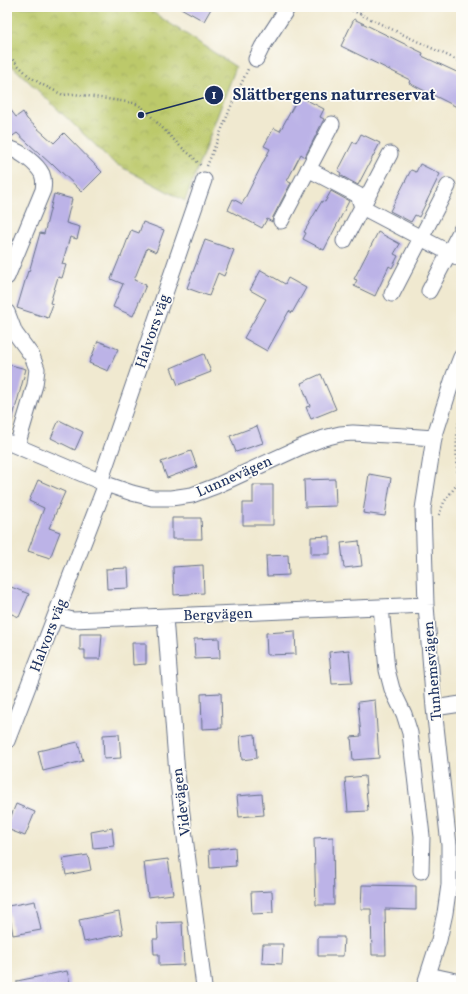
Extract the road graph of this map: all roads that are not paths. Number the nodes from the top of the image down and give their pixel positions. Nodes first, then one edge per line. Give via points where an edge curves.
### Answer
1 (288, 7) edge
2 (256, 59) road end
3 (332, 124) dead end
4 (7, 150) edge
5 (390, 154) dead end
6 (308, 169) junction
7 (204, 180) dead end
8 (448, 186) dead end
9 (362, 207) junction
10 (281, 221) dead end
11 (461, 230) edge
12 (421, 238) junction
13 (344, 241) dead end
14 (455, 256) edge
15 (7, 277) edge
16 (429, 291) dead end
17 (392, 294) dead end
18 (7, 312) edge
19 (461, 356) edge
20 (434, 438) junction
21 (12, 444) edge
22 (103, 483) junction
23 (426, 605) junction
24 (381, 607) junction
25 (56, 616) junction
26 (165, 617) junction
27 (461, 704) edge
28 (434, 708) junction
29 (7, 741) edge
30 (421, 871) dead end
31 (426, 981) edge
32 (461, 982) edge
33 (204, 987) edge

1 - 2 street
3 - 6 street
4 - 15 street via 11,148 21,152 42,173 44,182
5 - 9 street
6 - 9 street via 358,195
6 - 10 street
7 - 22 street, Halvors väg
8 - 12 street
9 - 12 street
9 - 13 street
11 - 14 street
12 - 14 street
12 - 17 street
14 - 16 street
18 - 21 street, Lunnevägen via 15,333 38,369 35,385
19 - 20 street, Tunhemsvägen
20 - 22 street, Lunnevägen via 353,433 329,437 303,446 216,486 192,495 171,498 152,498
20 - 23 street, Tunhemsvägen via 423,509
21 - 22 street, Lunnevägen
22 - 25 street, Halvors väg
23 - 24 street, Bergvägen
23 - 28 street, Tunhemsvägen
24 - 26 street, Bergvägen
24 - 30 street via 387,670 410,733 422,836
25 - 26 street, Bergvägen via 73,620
25 - 29 street, Halvors väg
26 - 33 street, Videvägen via 177,774
27 - 28 street
28 - 31 street, Tunhemsvägen via 449,845 449,885 446,914
31 - 32 street

